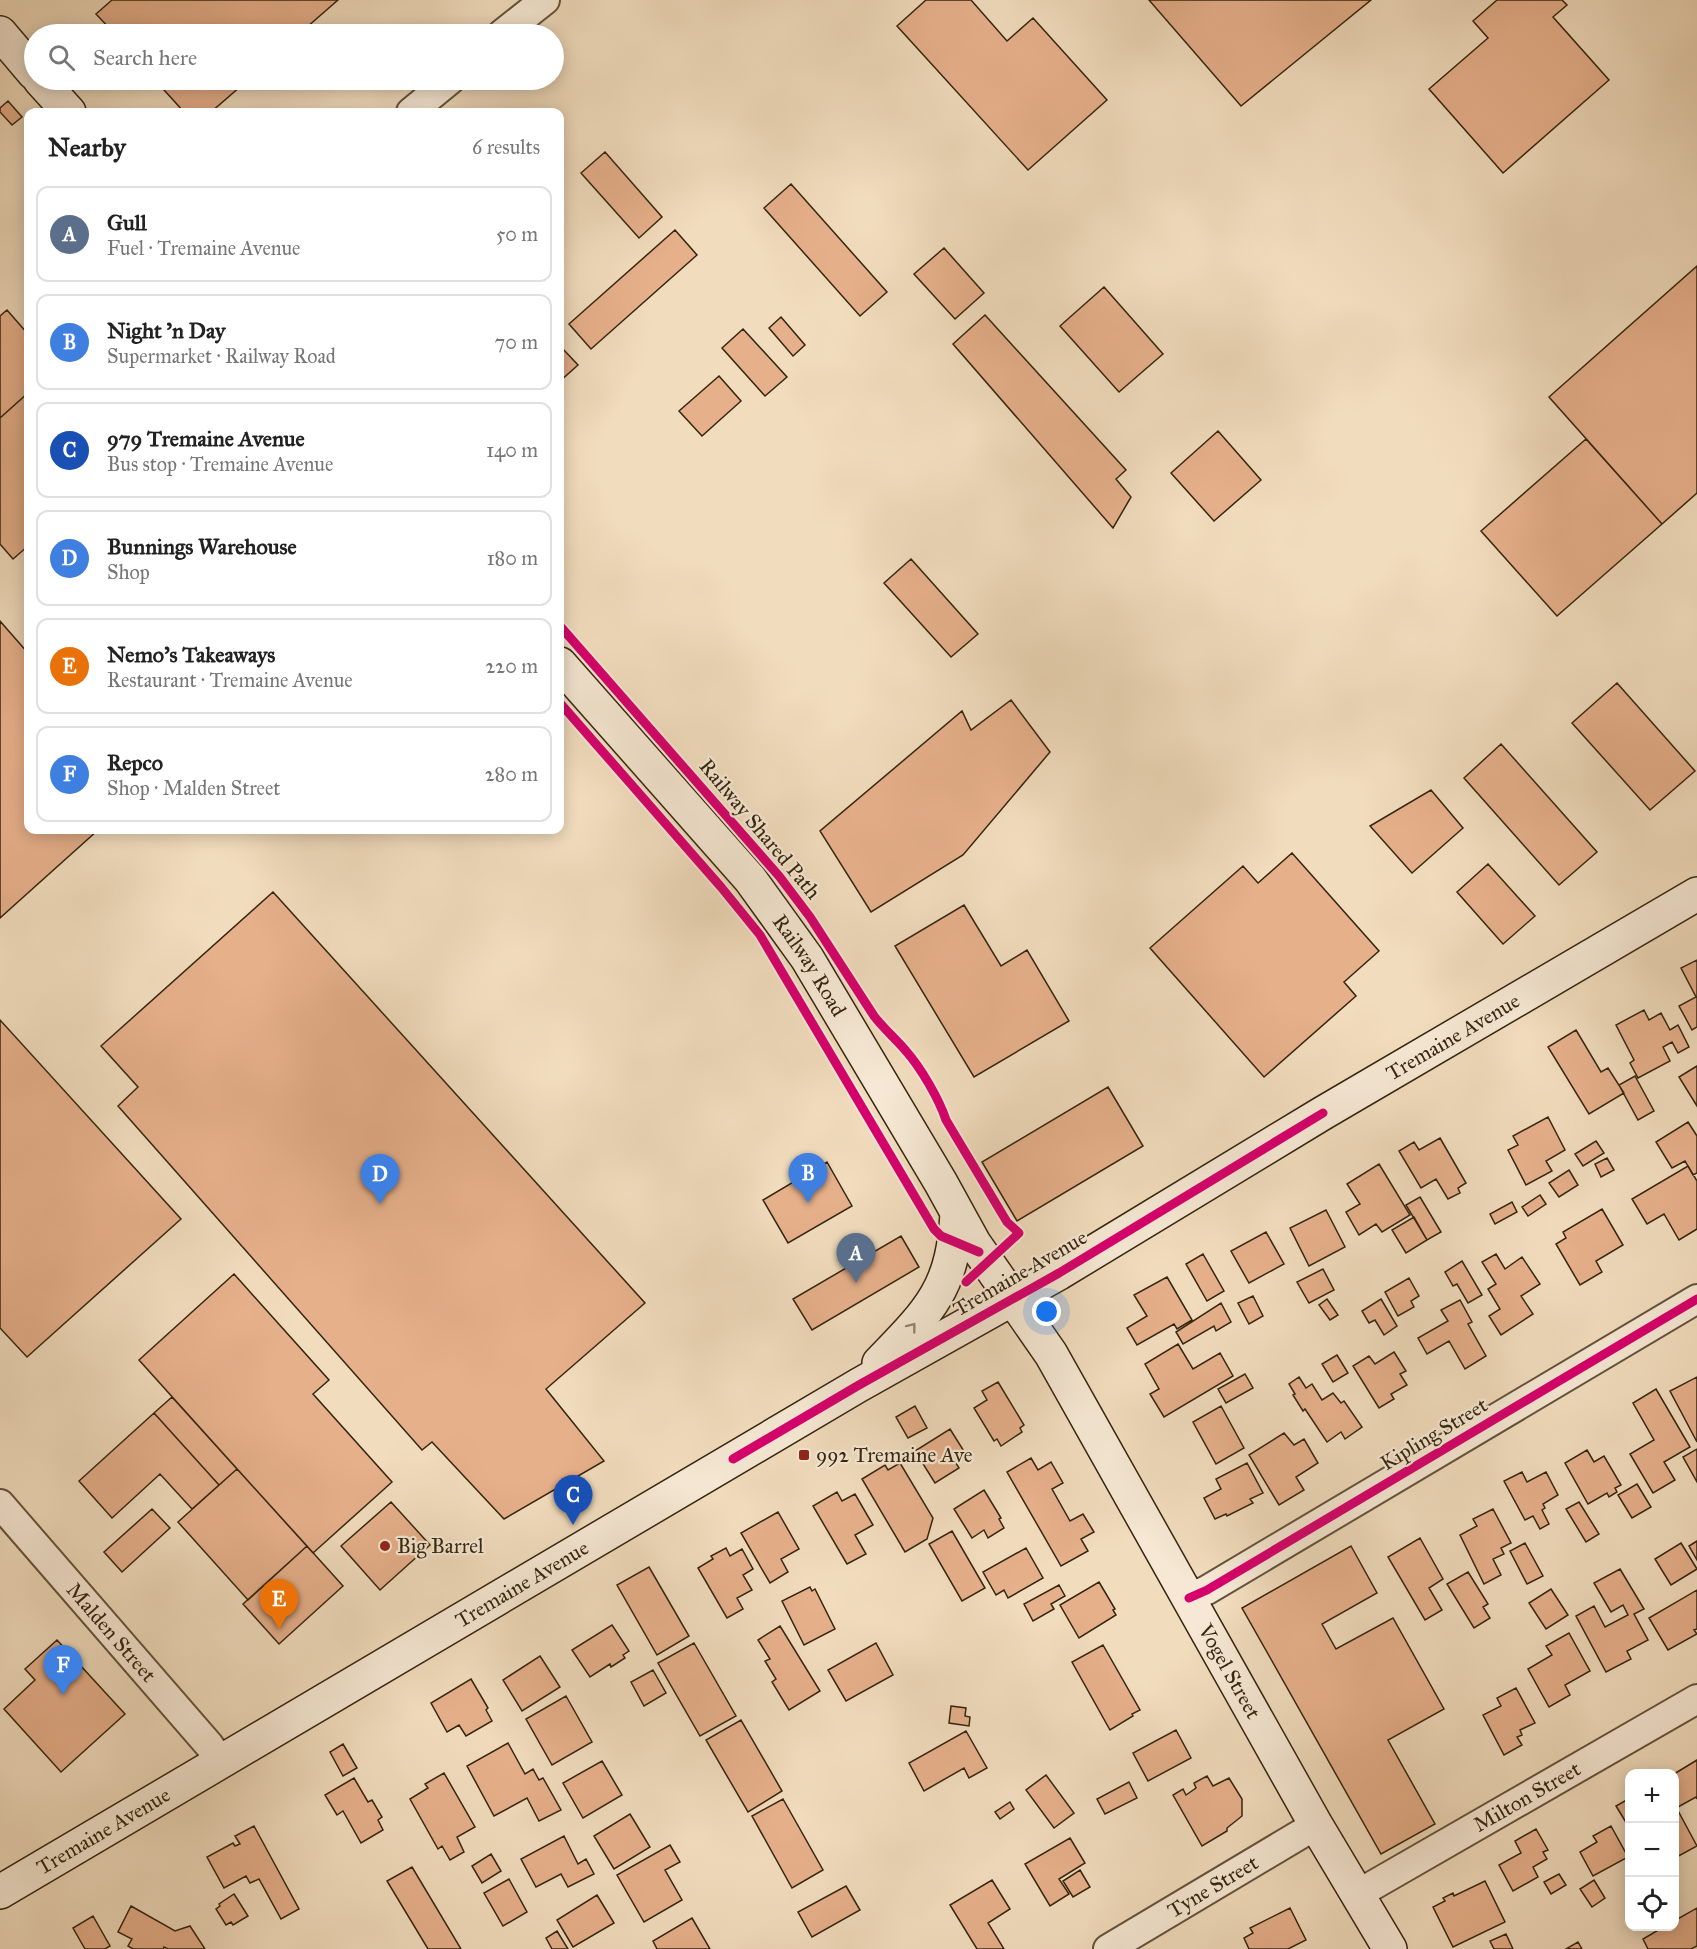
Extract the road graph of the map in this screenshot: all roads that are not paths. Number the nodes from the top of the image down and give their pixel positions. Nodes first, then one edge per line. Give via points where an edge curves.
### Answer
1 (545, 0) edge
2 (515, 24) edge
3 (0, 33) edge
4 (24, 61) edge
5 (49, 90) edge
6 (438, 90) edge
7 (65, 108) edge
8 (416, 108) edge
9 (564, 669) edge
10 (1697, 894) edge
11 (957, 1215) junction
12 (1014, 1299) junction
13 (1697, 1299) edge
14 (859, 1385) junction
15 (0, 1504) edge
16 (1189, 1599) junction
17 (1697, 1699) edge
18 (221, 1762) junction
19 (1316, 1826) junction
20 (0, 1892) edge
21 (1358, 1894) junction
22 (1108, 1949) edge
23 (1390, 1949) edge

1 - 2 street
3 - 4 main road
5 - 7 main road
6 - 8 street
9 - 11 main road, Railway Road via 750,879 782,921
10 - 12 main road, Tremaine Avenue
11 - 12 main road, Railway Road
14 -> 11 main road via 936,1296 954,1248
12 - 14 main road, Tremaine Avenue
12 - 16 main road, Vogel Street via 1051,1354
13 - 16 street, Kipling Street
14 - 18 main road, Tremaine Avenue
15 - 18 street, Malden Street
16 - 19 main road, Vogel Street
17 - 21 street, Milton Street
18 - 20 main road, Tremaine Avenue
19 - 21 main road, Vogel Street
19 - 22 street, Tyne Street
21 - 23 main road, Vogel Street

